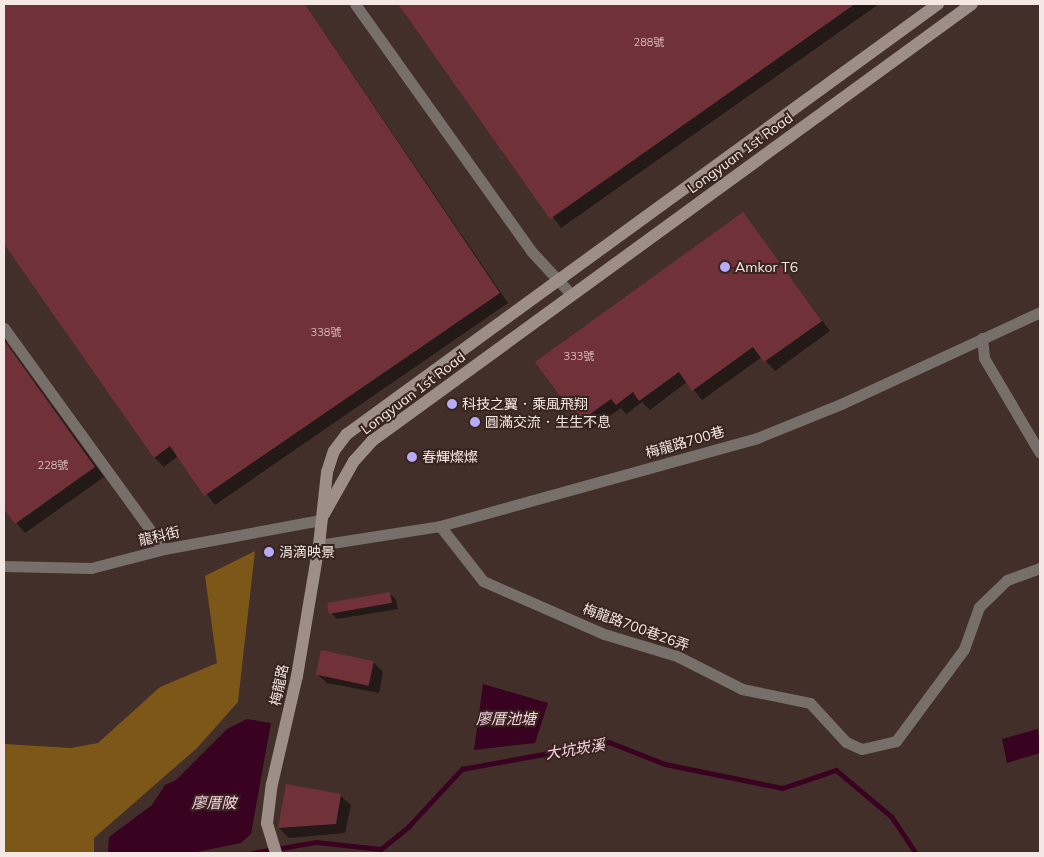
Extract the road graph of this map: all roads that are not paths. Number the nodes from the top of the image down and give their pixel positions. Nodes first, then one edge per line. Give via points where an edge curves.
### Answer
1 (355, 4) edge
2 (938, 4) edge
3 (966, 5) edge
4 (559, 278) junction
5 (571, 294) junction
6 (1040, 312) edge
7 (4, 328) edge
8 (982, 338) junction
9 (1040, 452) edge
10 (320, 520) junction
11 (440, 526) junction
12 (319, 545) junction
13 (164, 549) junction
14 (4, 566) edge
15 (1040, 568) edge
16 (274, 849) edge

1 - 4 street via 531,251
2 - 4 street, Longyuan 1st Road
3 - 5 street, Longyuan 1st Road
4 - 5 street
4 - 10 street, Longyuan 1st Road via 347,434 334,451 327,472
5 - 10 street, Longyuan 1st Road via 372,441 354,461
6 - 8 street, 梅龍路700巷
7 - 13 street
8 - 9 street via 984,358
8 - 11 street, 梅龍路700巷 via 841,404 757,438
10 - 12 street, 梅龍路
10 - 13 street, 龍科街
11 - 12 street, 梅龍路700巷
11 - 15 street, 梅龍路700巷26弄 via 483,581 604,634 677,656 742,689 810,703 846,742 862,749 896,741 964,649 979,607 1007,580
12 - 16 street, 梅龍路 via 297,676 272,784 267,823
13 - 14 street, 龍科街 via 91,568

